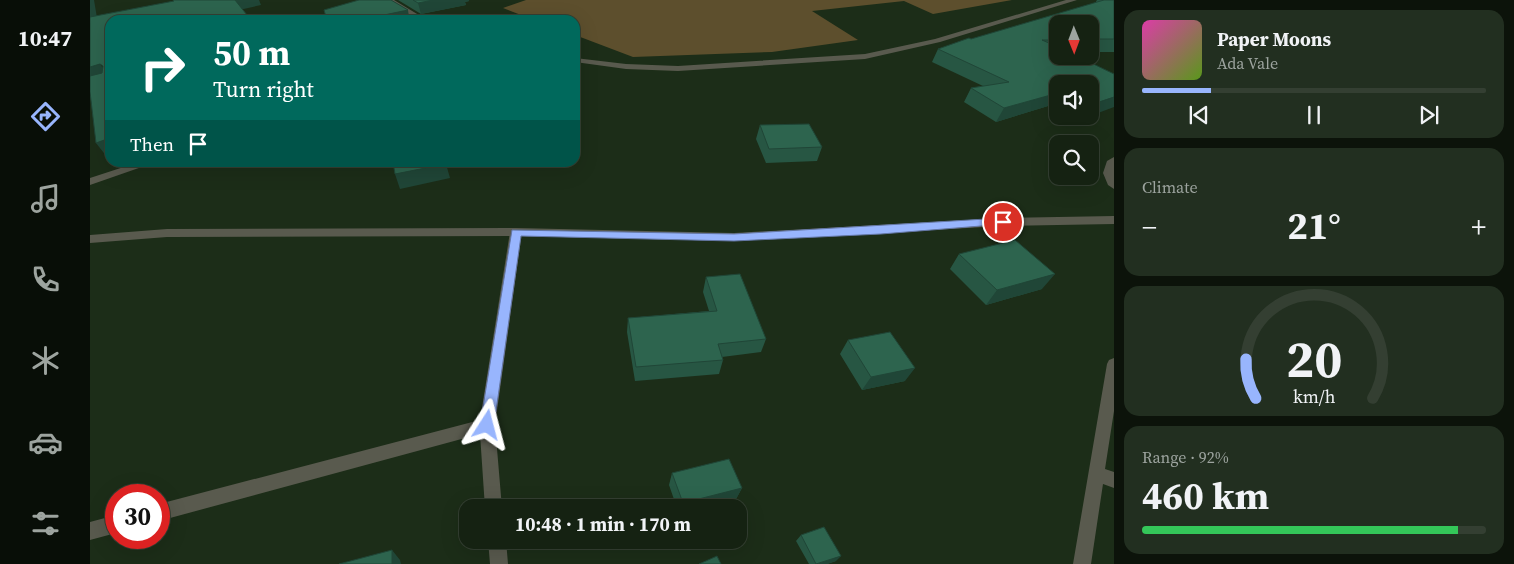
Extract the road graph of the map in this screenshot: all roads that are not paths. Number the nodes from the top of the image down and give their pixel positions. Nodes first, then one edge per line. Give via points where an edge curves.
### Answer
1 (389, 0) edge
2 (1074, 0) edge
3 (414, 15) edge
4 (580, 61) edge
5 (1114, 160) edge
6 (136, 167) edge
7 (90, 182) edge
8 (1114, 186) edge
9 (1114, 220) edge
10 (516, 232) junction
11 (90, 239) edge
12 (1114, 364) edge
13 (487, 425) junction
14 (1096, 473) junction
15 (1114, 480) edge
16 (493, 499) edge
17 (170, 509) edge
18 (105, 527) edge
19 (90, 531) edge
20 (497, 549) edge
21 (498, 564) edge
22 (1082, 564) edge

1 - 3 street
2 - 4 street via 892,52 856,58 646,68
5 - 8 street via 1108,167 1108,178
6 - 7 street
9 - 10 street via 1003,222 734,237
10 - 11 street via 167,233
10 - 13 street
12 - 14 street
13 - 16 street
13 - 17 street
14 - 15 street
14 - 22 street
18 - 19 street
20 - 21 street

